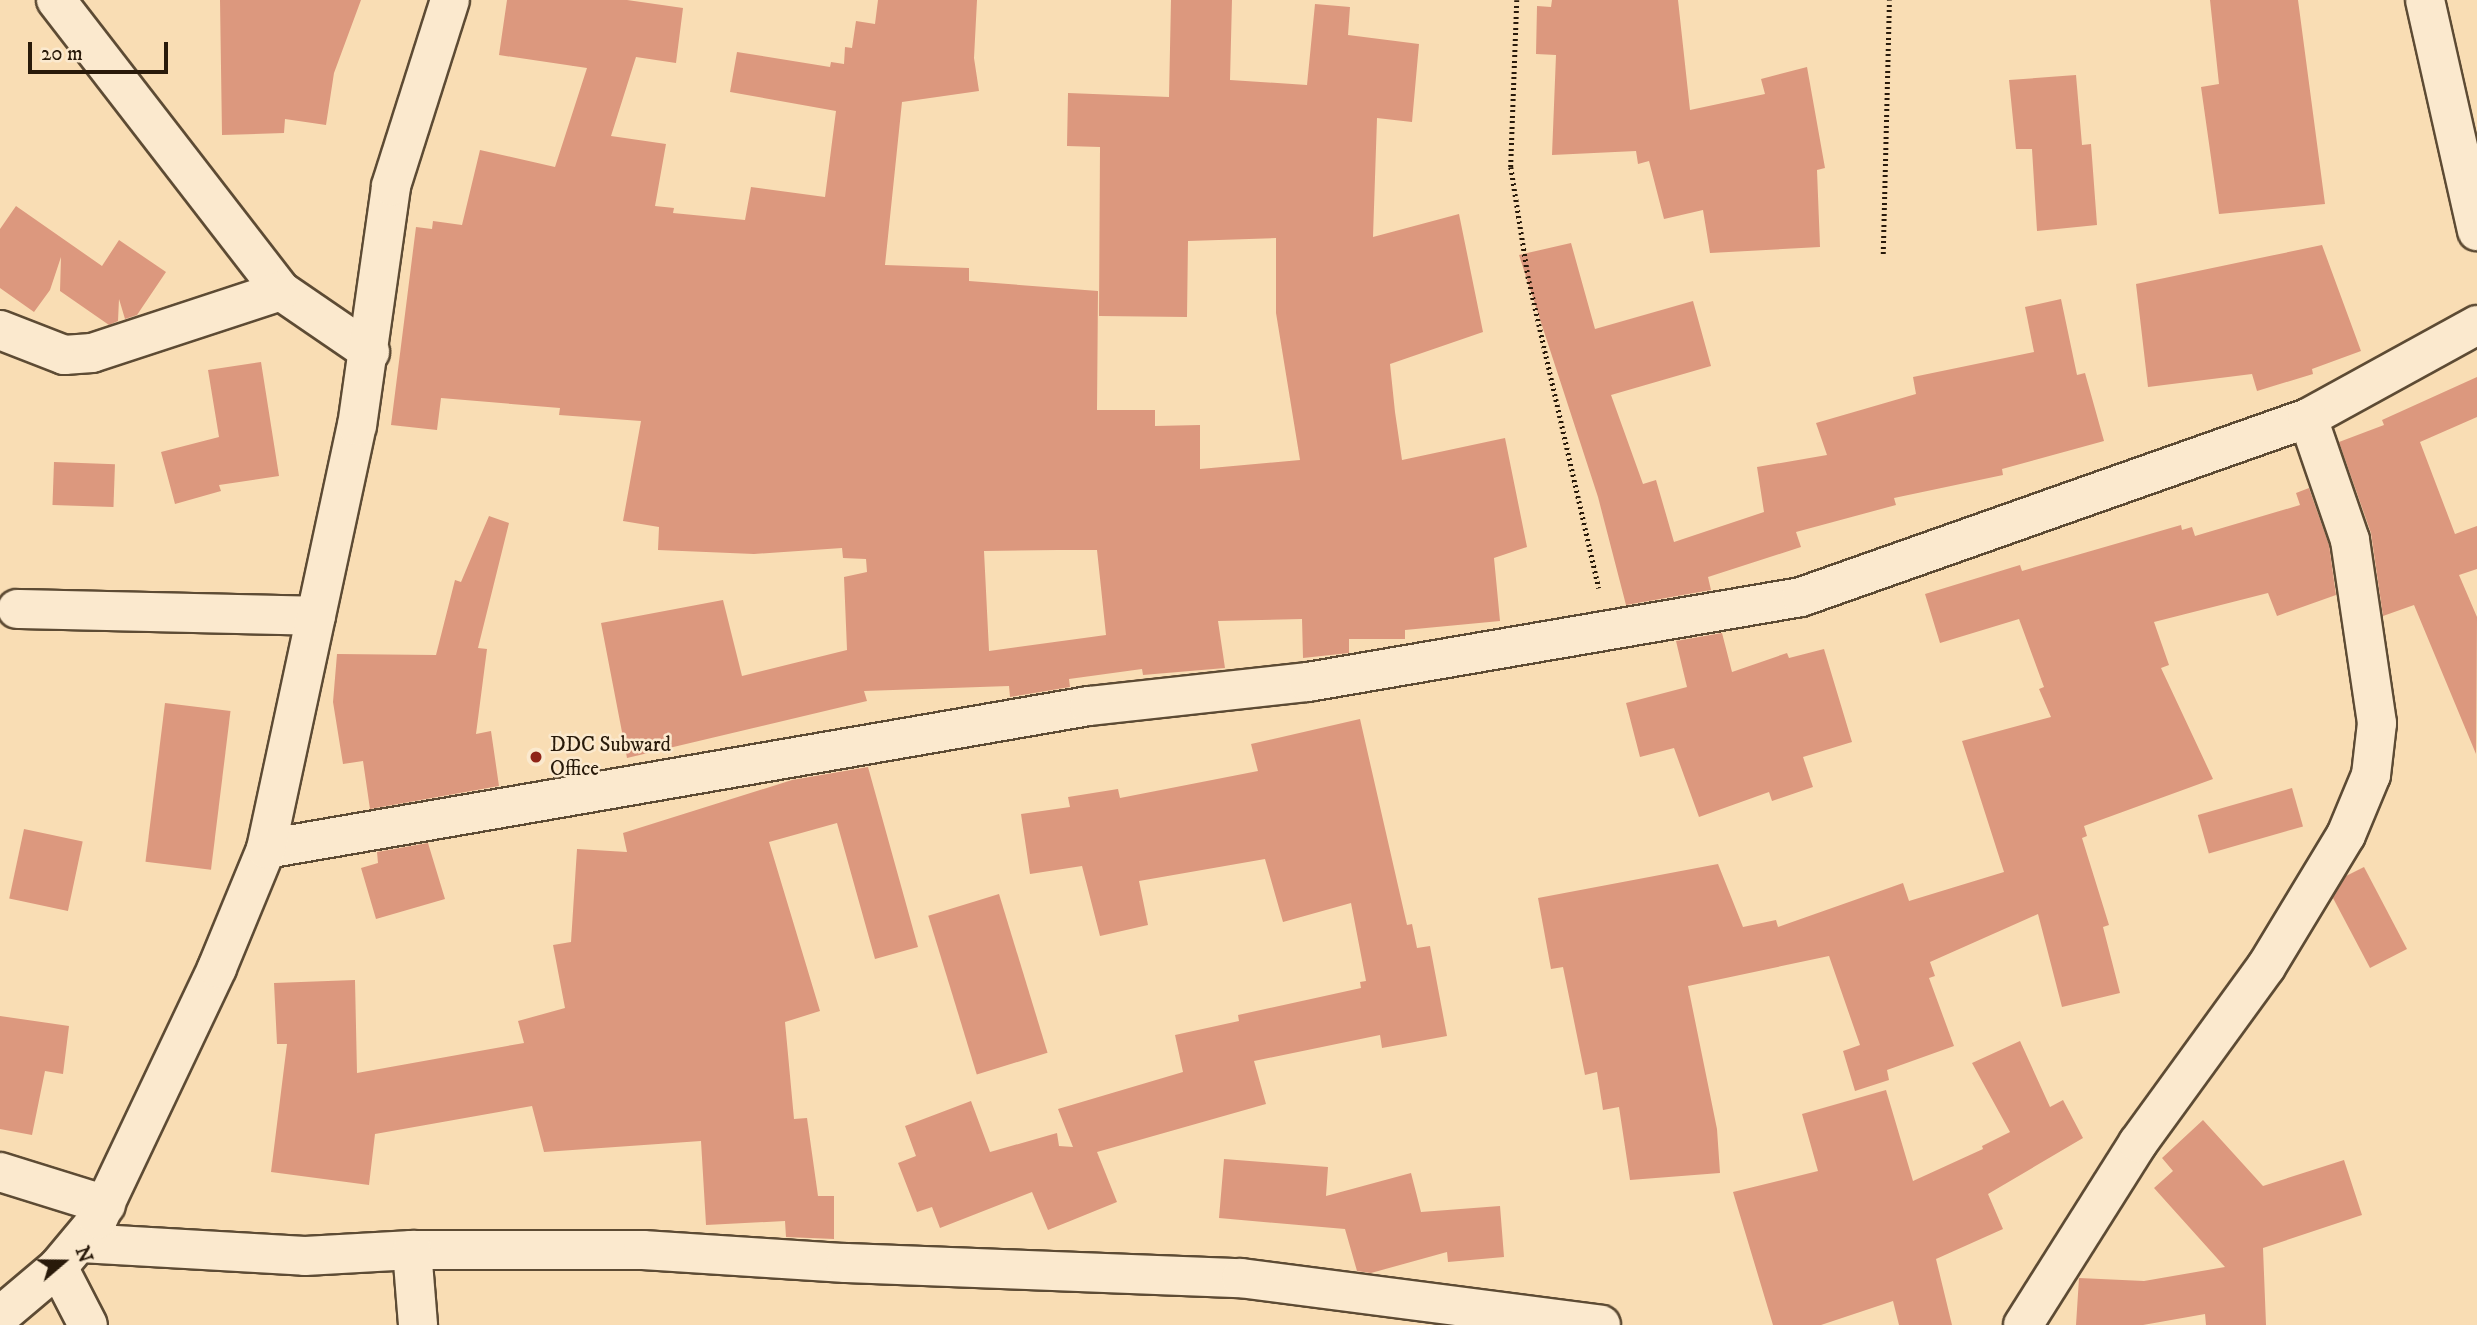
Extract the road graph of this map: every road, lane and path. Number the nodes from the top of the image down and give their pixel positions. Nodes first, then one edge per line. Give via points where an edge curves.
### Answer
1 (57, 0) edge
2 (450, 0) edge
3 (1517, 0) edge
4 (1889, 0) edge
5 (2425, 0) edge
6 (2477, 231) edge
7 (1883, 254) dead end
8 (281, 291) junction
9 (2477, 325) edge
10 (0, 330) edge
11 (370, 352) junction
12 (2308, 418) junction
13 (17, 609) dead end
14 (316, 616) junction
15 (1610, 631) junction
16 (266, 849) junction
17 (0, 1172) edge
18 (106, 1205) junction
19 (412, 1250) junction
20 (69, 1255) junction
21 (0, 1316) edge
22 (88, 1325) edge
23 (418, 1325) edge
24 (1601, 1325) edge
25 (2023, 1325) edge

1 - 8 street
2 - 11 street via 391,186
3 - 15 path via 1511,167 1528,276
4 - 7 path
5 - 6 street
8 - 10 street via 92,353 64,355
8 - 11 street
9 - 12 street
11 - 14 street
12 - 15 street via 1801,597
12 - 25 street via 2350,540 2377,723 2371,775 2346,835 2266,967 2138,1143
13 - 14 street
14 - 16 street
15 - 16 street via 1308,682 1089,706
16 - 18 street via 217,968
17 - 18 street
18 - 20 street
19 - 20 street
19 - 23 street
19 - 24 street via 643,1250 846,1264 1241,1278
20 - 21 street
20 - 22 street

